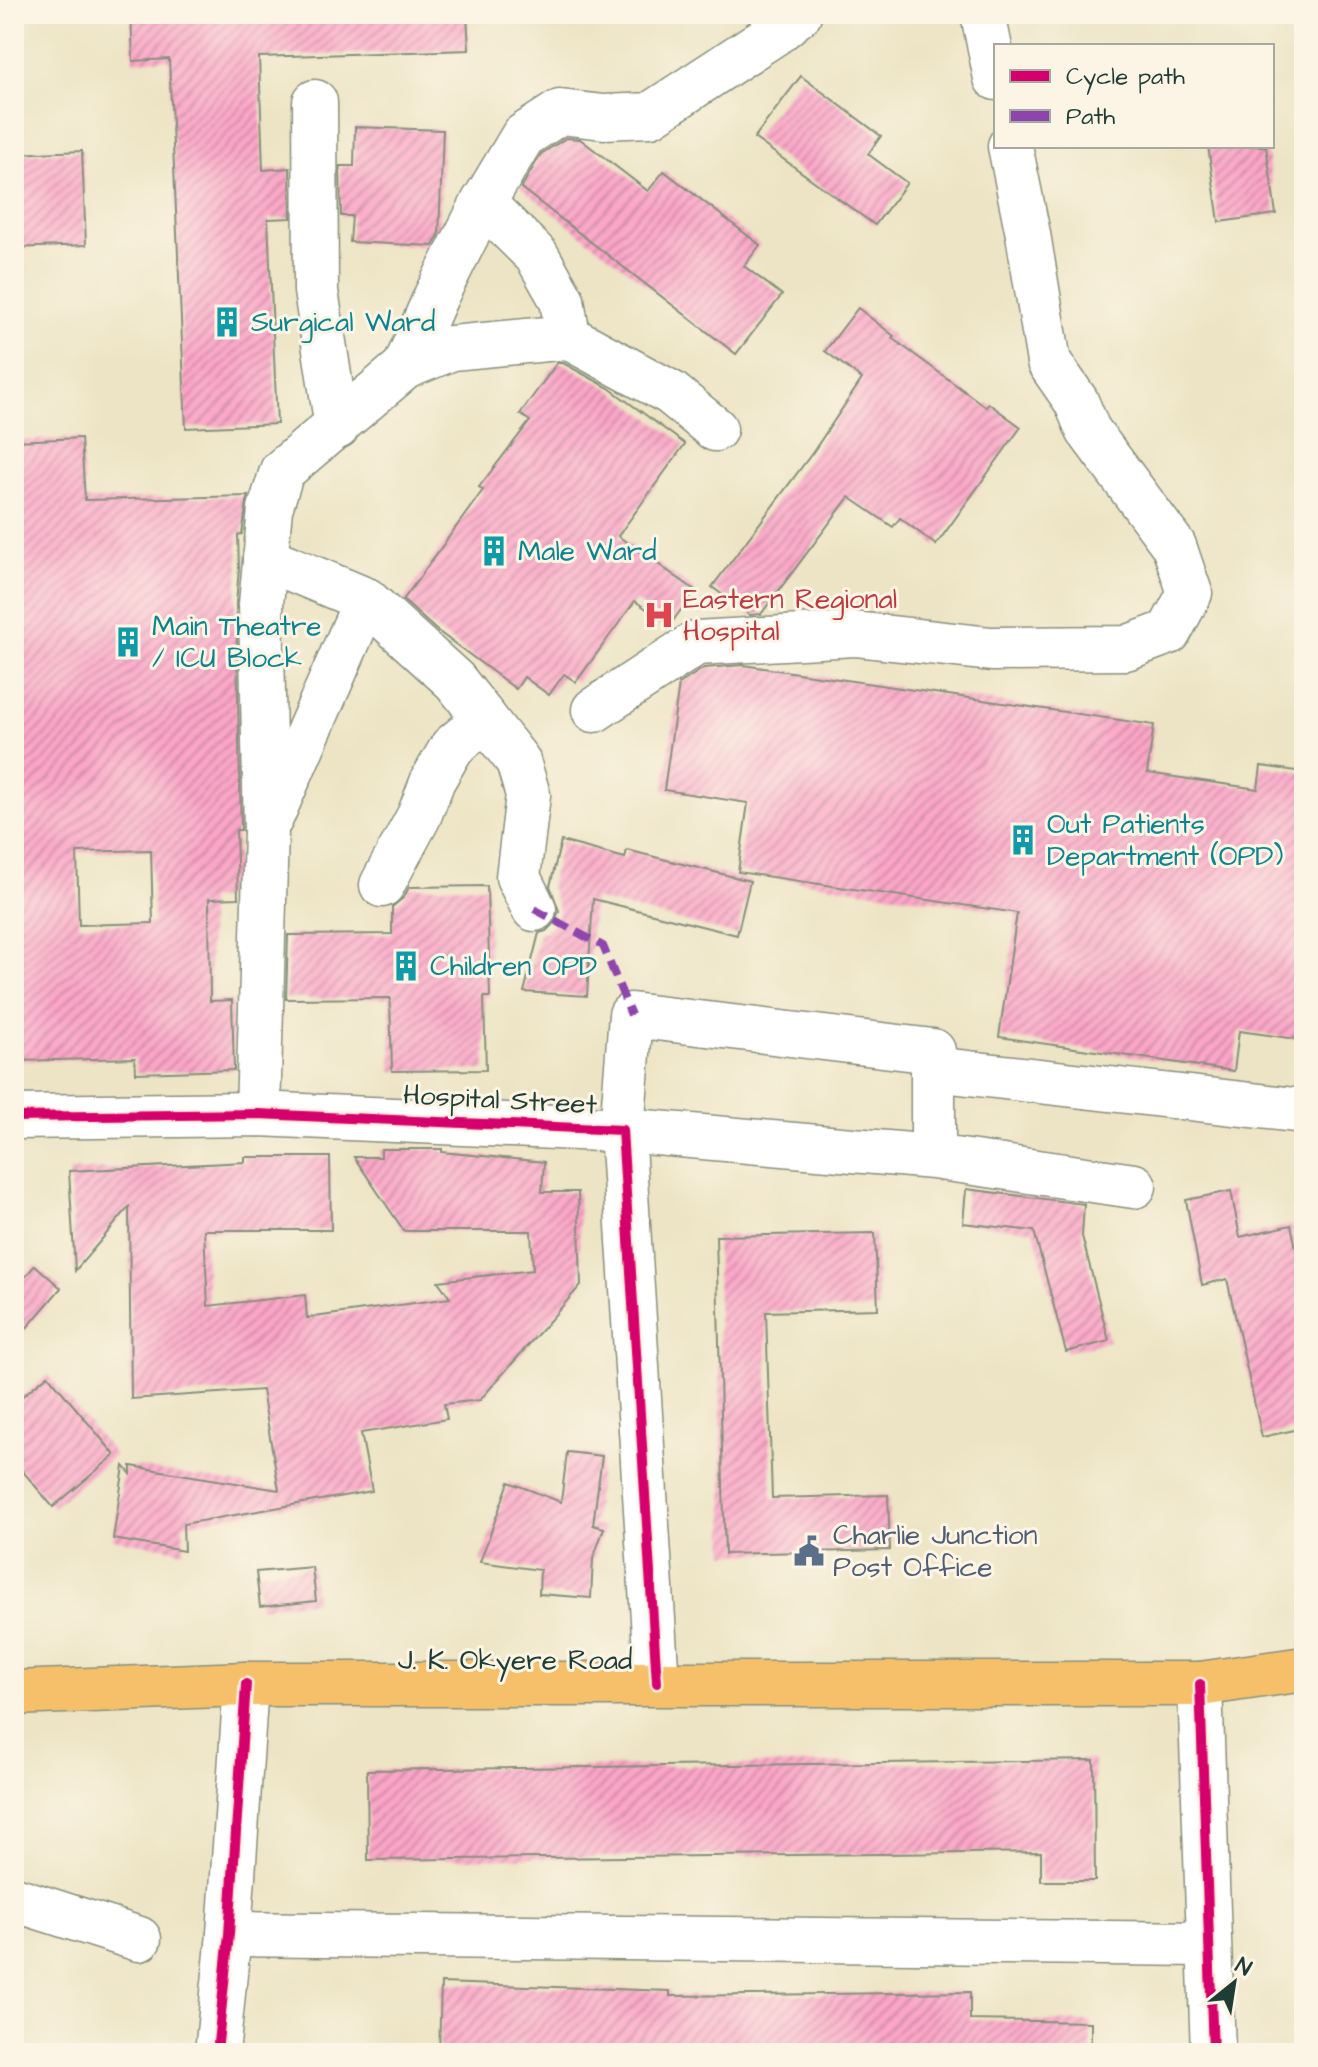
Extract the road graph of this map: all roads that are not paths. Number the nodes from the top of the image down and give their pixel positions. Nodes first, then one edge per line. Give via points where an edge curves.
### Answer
1 (799, 14) edge
2 (983, 14) edge
3 (994, 68) edge
4 (315, 102) dead end
5 (1010, 148) edge
6 (483, 203) junction
7 (568, 337) junction
8 (405, 367) junction
9 (337, 427) junction
10 (715, 429) dead end
11 (265, 558) junction
12 (366, 600) junction
13 (594, 710) dead end
14 (485, 719) junction
15 (266, 831) junction
16 (382, 885) dead end
17 (534, 909) dead end
18 (933, 1069) junction
19 (1304, 1111) edge
20 (258, 1114) junction
21 (14, 1117) edge
22 (622, 1130) junction
23 (933, 1157) junction
24 (1134, 1186) dead end
25 (1304, 1669) edge
26 (657, 1683) junction
27 (246, 1684) junction
28 (1200, 1684) junction
29 (14, 1693) edge
30 (14, 1899) edge
31 (229, 1934) junction
32 (139, 1939) dead end
33 (1207, 1944) junction
34 (217, 2053) edge
35 (1213, 2053) edge

1 - 6 street via 650,115 560,112 523,136
2 - 3 street
4 - 9 street via 316,291
5 - 13 street via 1049,362 1076,401 1088,430 1174,546 1190,593 1169,632 1126,648 991,649 855,634 696,643
6 - 7 street via 537,256 562,300
6 - 8 street
7 - 8 street via 452,348
7 - 10 street via 671,393
8 - 9 street
9 - 11 street via 282,471 270,509
11 - 12 street
11 - 15 street via 261,604
12 - 14 street via 455,681
12 - 15 street
14 - 16 street via 452,747
14 - 17 street via 518,761 528,795 518,877
15 - 20 street
18 - 19 street
18 - 22 street via 933,1051 631,1015
18 - 23 street
20 - 21 street, Hospital Street
20 - 22 street, Hospital Street
22 - 23 street
22 - 26 street, Hospital Street
23 - 24 street
25 - 28 main road, J. K. Okyere Road
26 - 27 main road, J. K. Okyere Road
26 - 28 main road, J. K. Okyere Road
27 - 29 main road, J. K. Okyere Road
27 - 31 street
28 - 33 street
30 - 32 street
31 - 33 street
31 - 34 street
33 - 35 street

